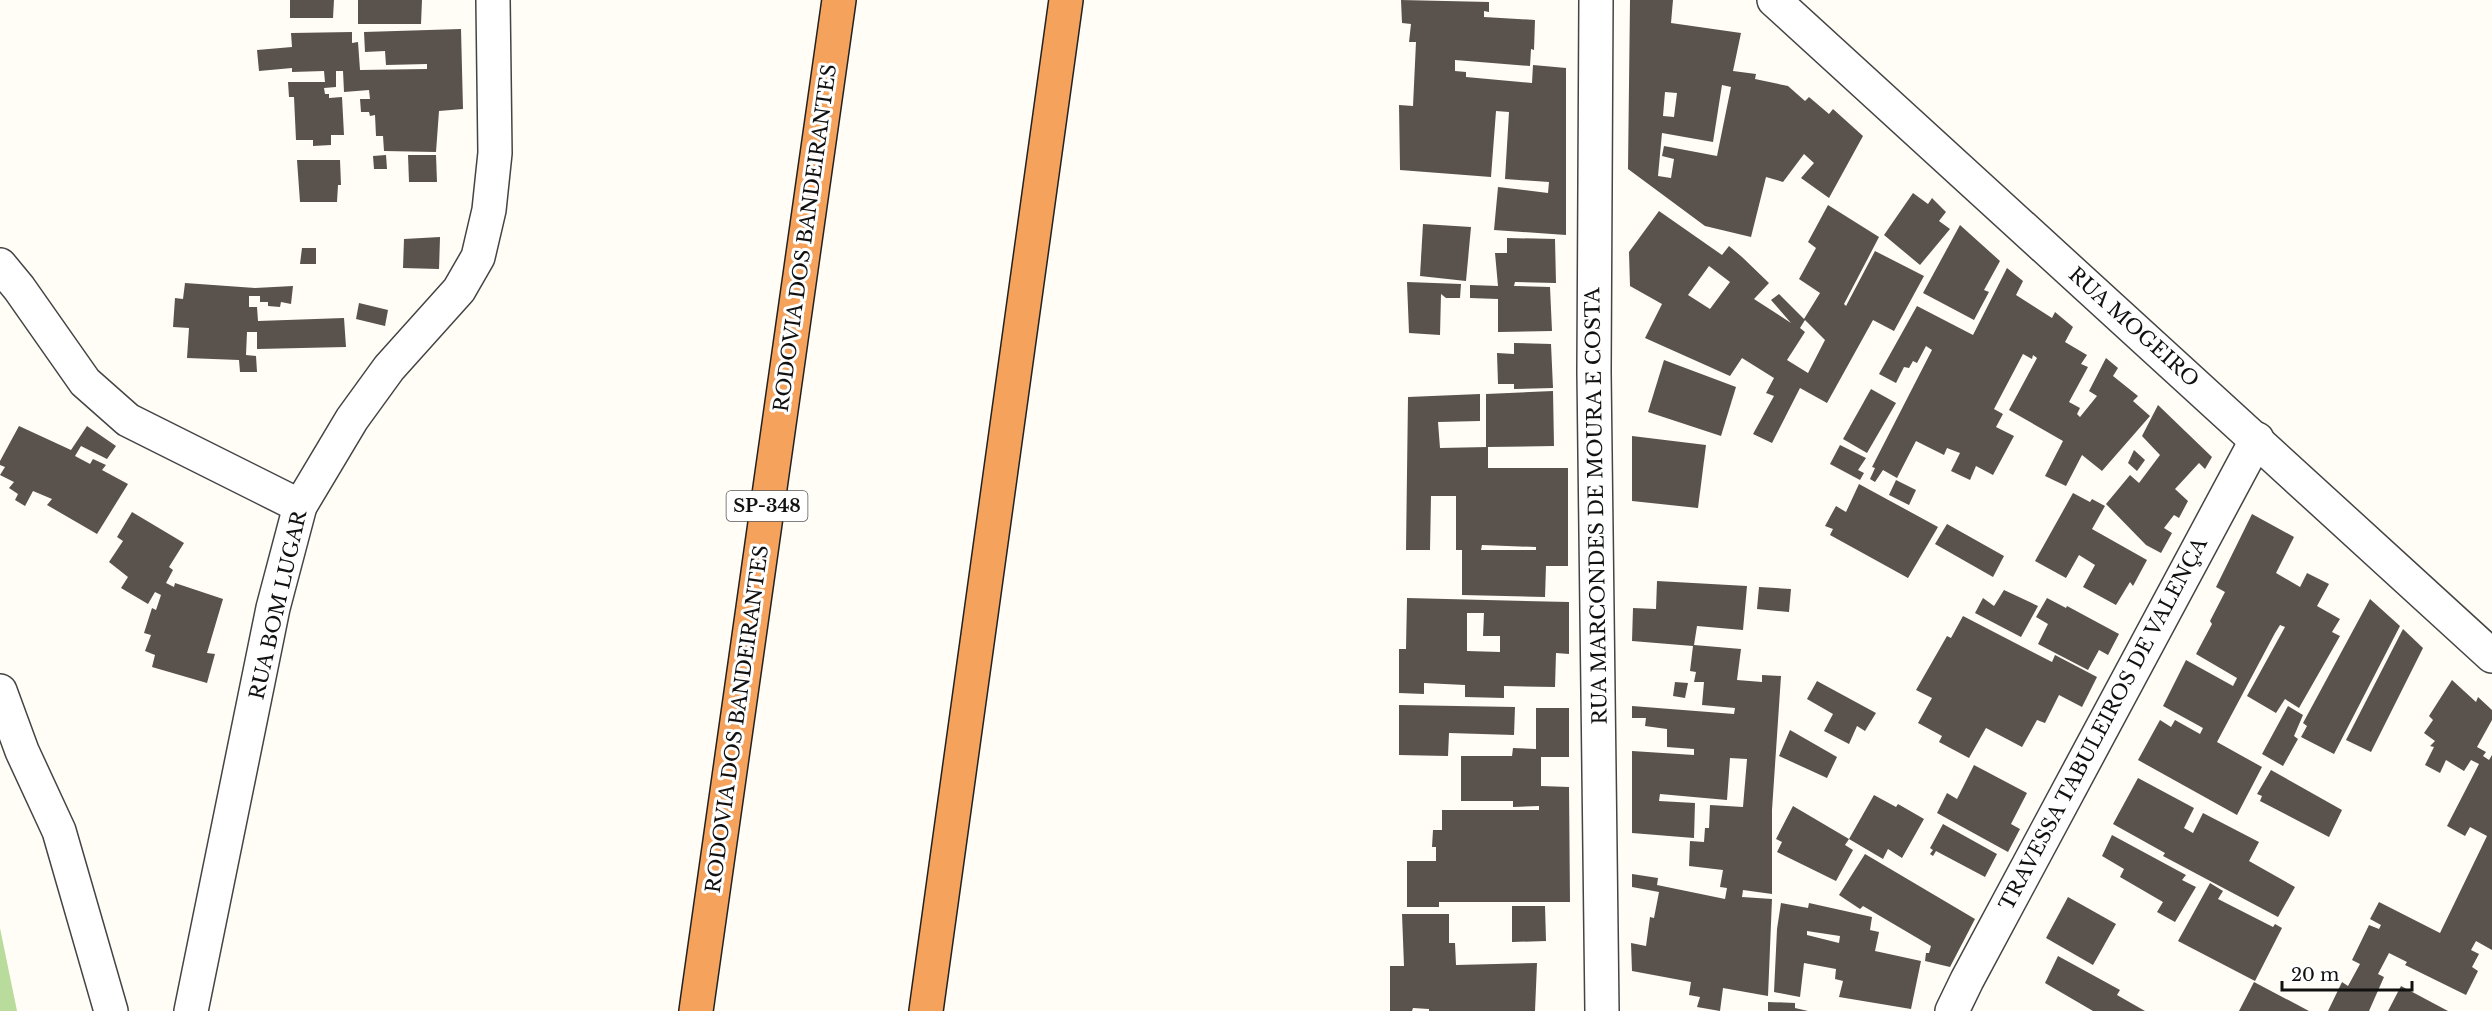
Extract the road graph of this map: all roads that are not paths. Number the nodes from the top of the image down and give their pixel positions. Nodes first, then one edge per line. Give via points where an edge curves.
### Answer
1 (493, 0) edge
2 (839, 0) edge
3 (1066, 0) edge
4 (1596, 0) edge
5 (1774, 0) edge
6 (0, 265) edge
7 (2257, 439) junction
8 (300, 506) junction
9 (2492, 656) edge
10 (0, 691) edge
11 (111, 1011) edge
12 (191, 1011) edge
13 (696, 1011) edge
14 (926, 1011) edge
15 (1602, 1011) edge
16 (1952, 1011) edge

1 - 8 street, RUA BOM LUGAR via 495,153 489,210 478,257 459,290 389,368 352,419
2 - 13 highway, RODOVIA DOS BANDEIRANTES / SP-348
3 - 14 highway
4 - 15 street, RUA MARCONDES DE MOURA E COSTA via 1593,372
5 - 7 street, RUA MOGEIRO
6 - 8 street via 85,382 128,420
7 - 9 street, RUA MOGEIRO
7 - 16 street, TRAVESSA TABULEIROS DE VALENÇA
8 - 12 street, RUA BOM LUGAR via 273,608
10 - 11 street via 22,751 59,831

